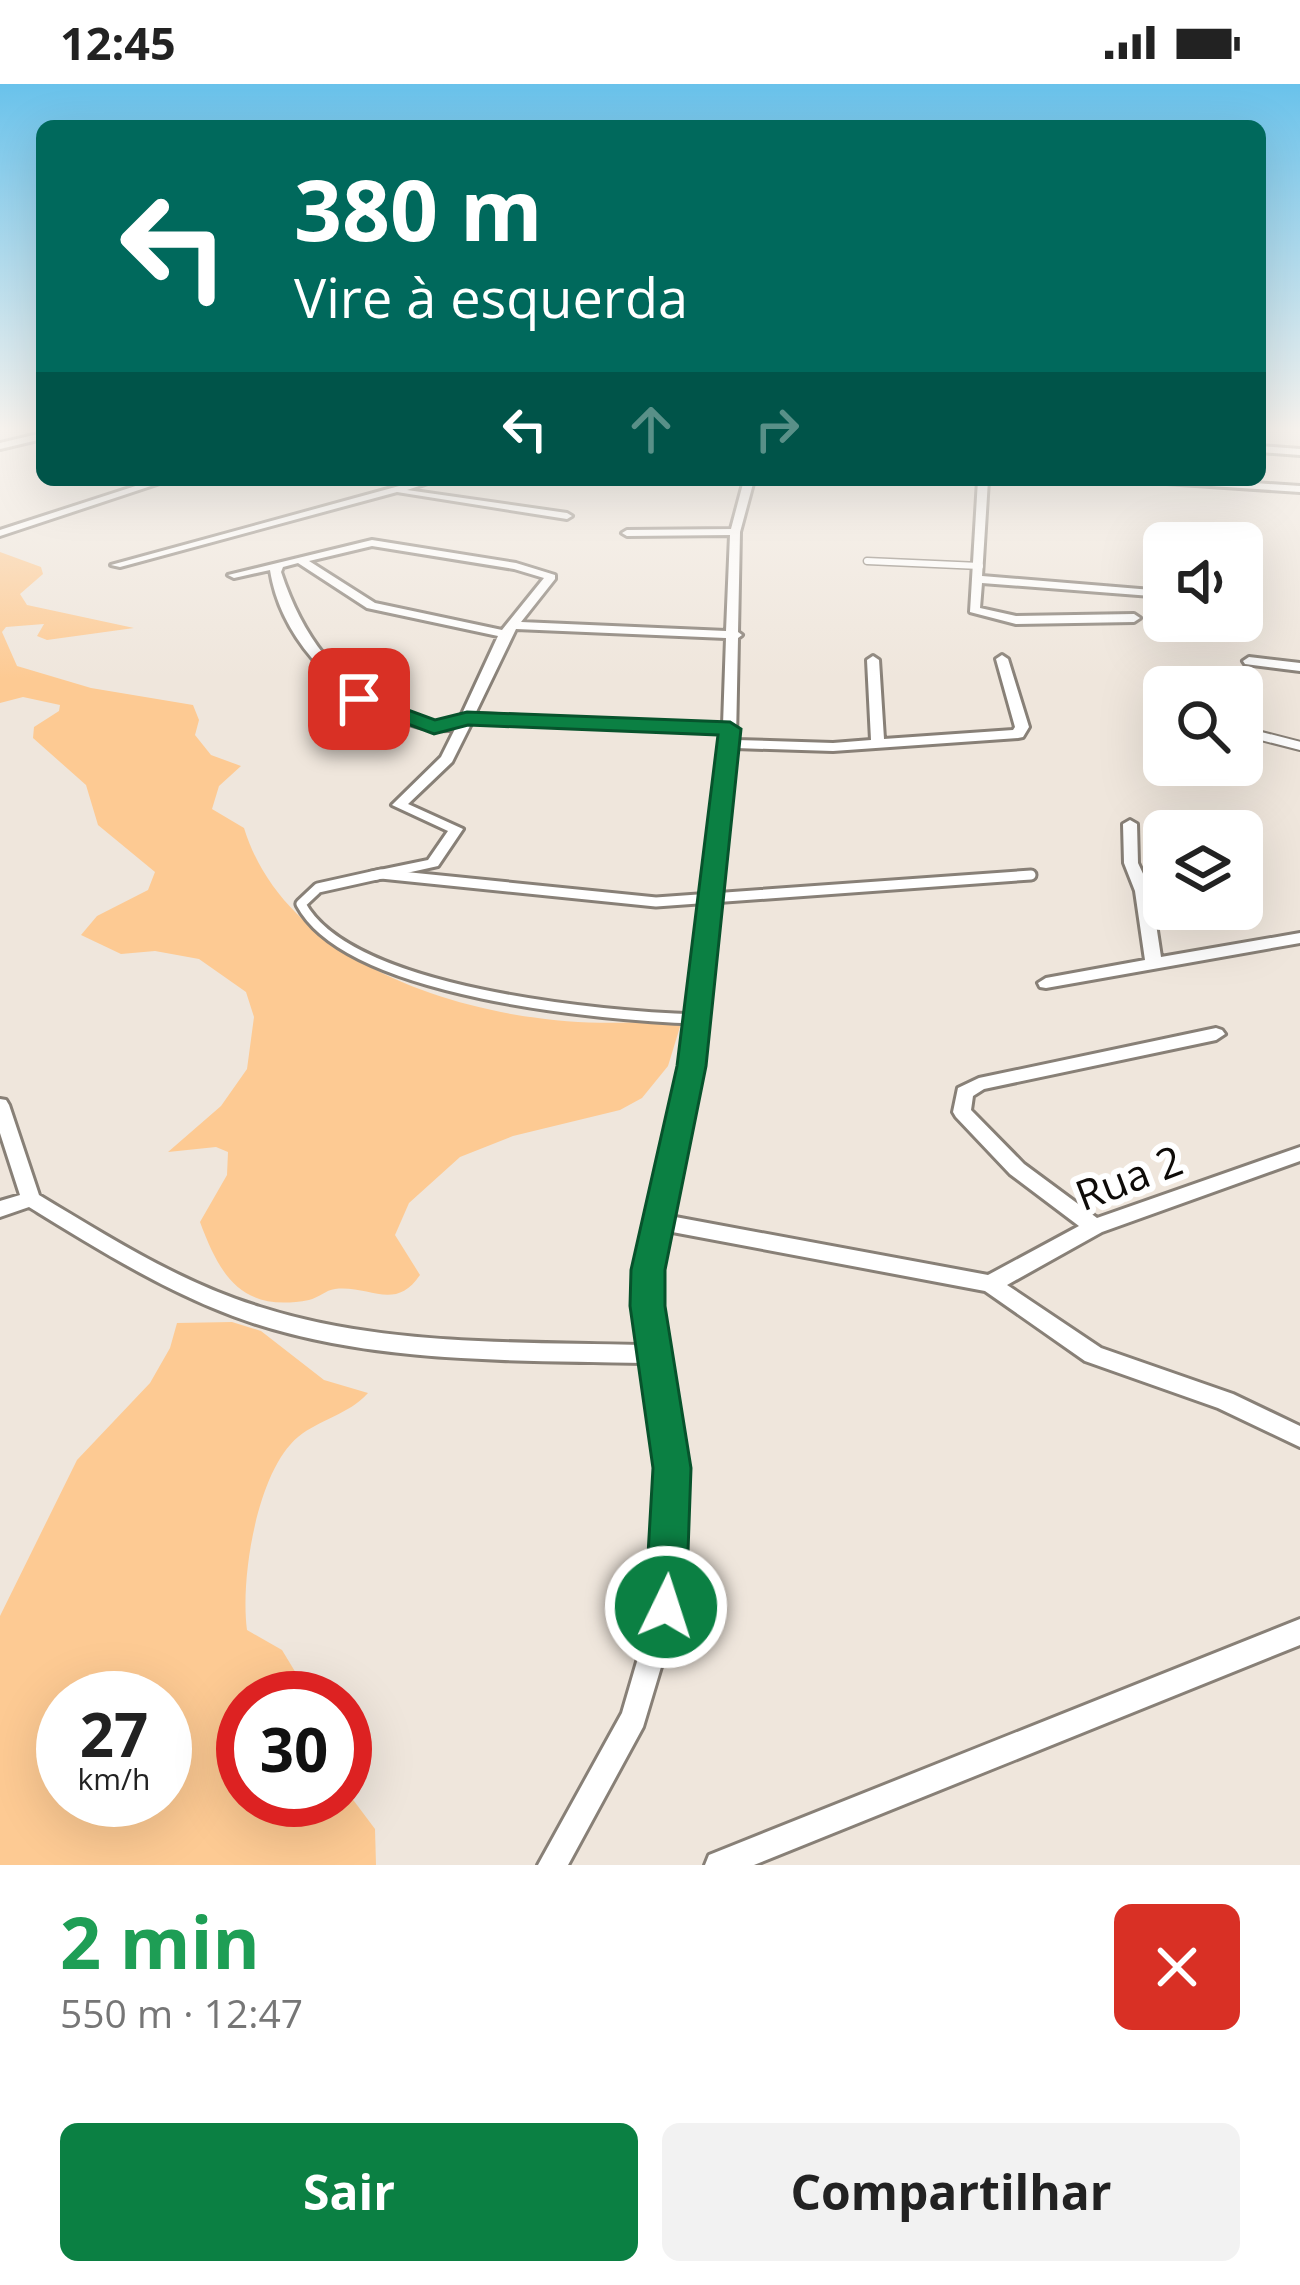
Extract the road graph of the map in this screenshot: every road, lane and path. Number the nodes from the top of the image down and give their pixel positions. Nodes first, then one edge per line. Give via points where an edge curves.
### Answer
1 (53, 513) edge
2 (312, 513) edge
3 (541, 513) edge
4 (740, 513) edge
5 (982, 513) edge
6 (567, 517) dead end
7 (0, 532) edge
8 (735, 532) junction
9 (627, 533) dead end
10 (300, 560) junction
11 (867, 561) dead end
12 (116, 565) dead end
13 (278, 565) junction
14 (979, 572) junction
15 (234, 575) dead end
16 (1143, 592) edge
17 (1134, 618) dead end
18 (509, 630) junction
19 (736, 635) junction
20 (873, 659) dead end
21 (1002, 659) dead end
22 (1249, 661) dead end
23 (1300, 667) edge
24 (467, 718) junction
25 (730, 736) junction
26 (1263, 736) edge
27 (878, 745) junction
28 (1300, 746) edge
29 (1130, 824) dead end
30 (375, 875) junction
31 (1030, 875) dead end
32 (708, 902) junction
33 (1300, 938) edge
34 (1153, 960) junction
35 (1046, 982) dead end
36 (697, 1019) junction
37 (1216, 1034) dead end
38 (0, 1105) edge
39 (1300, 1154) edge
40 (32, 1199) junction
41 (0, 1209) edge
42 (659, 1222) junction
43 (1095, 1227) junction
44 (990, 1284) junction
45 (654, 1354) junction
46 (1300, 1437) edge
47 (1300, 1632) edge
48 (552, 1865) edge
49 (719, 1865) edge

1 - 7 street
2 - 12 street
3 - 6 street
4 - 8 street
5 - 14 street
8 - 9 street
8 - 19 street
10 - 13 street
10 - 18 street via 392,614
10 - 18 street via 372,543 549,574
11 - 14 lane
13 - 15 street
13 - 24 street via 289,613 334,680 424,725
14 - 16 street
14 - 17 street via 971,605 986,617
18 - 19 street
18 - 24 street
19 - 25 street
20 - 27 street
21 - 27 street via 1018,734
22 - 23 street
24 - 25 street
24 - 30 street via 447,760 399,805 456,829 433,863
25 - 27 street
25 - 32 street
26 - 28 lane
29 - 34 street
30 - 32 lane
30 - 36 lane via 318,888 304,896 302,911 367,955 453,989 607,1015
31 - 32 lane
32 - 36 street
33 - 34 street
34 - 35 street
36 - 42 street
37 - 43 street via 964,1093 962,1112 983,1138
38 - 40 street
39 - 43 street, Rua 2
40 - 41 street
40 - 45 street via 187,1286 287,1324
42 - 44 street
42 - 45 street via 648,1270
43 - 44 street, Rua 2
44 - 46 street via 1093,1355
45 - 48 street via 672,1468 666,1607 634,1718
47 - 49 street

